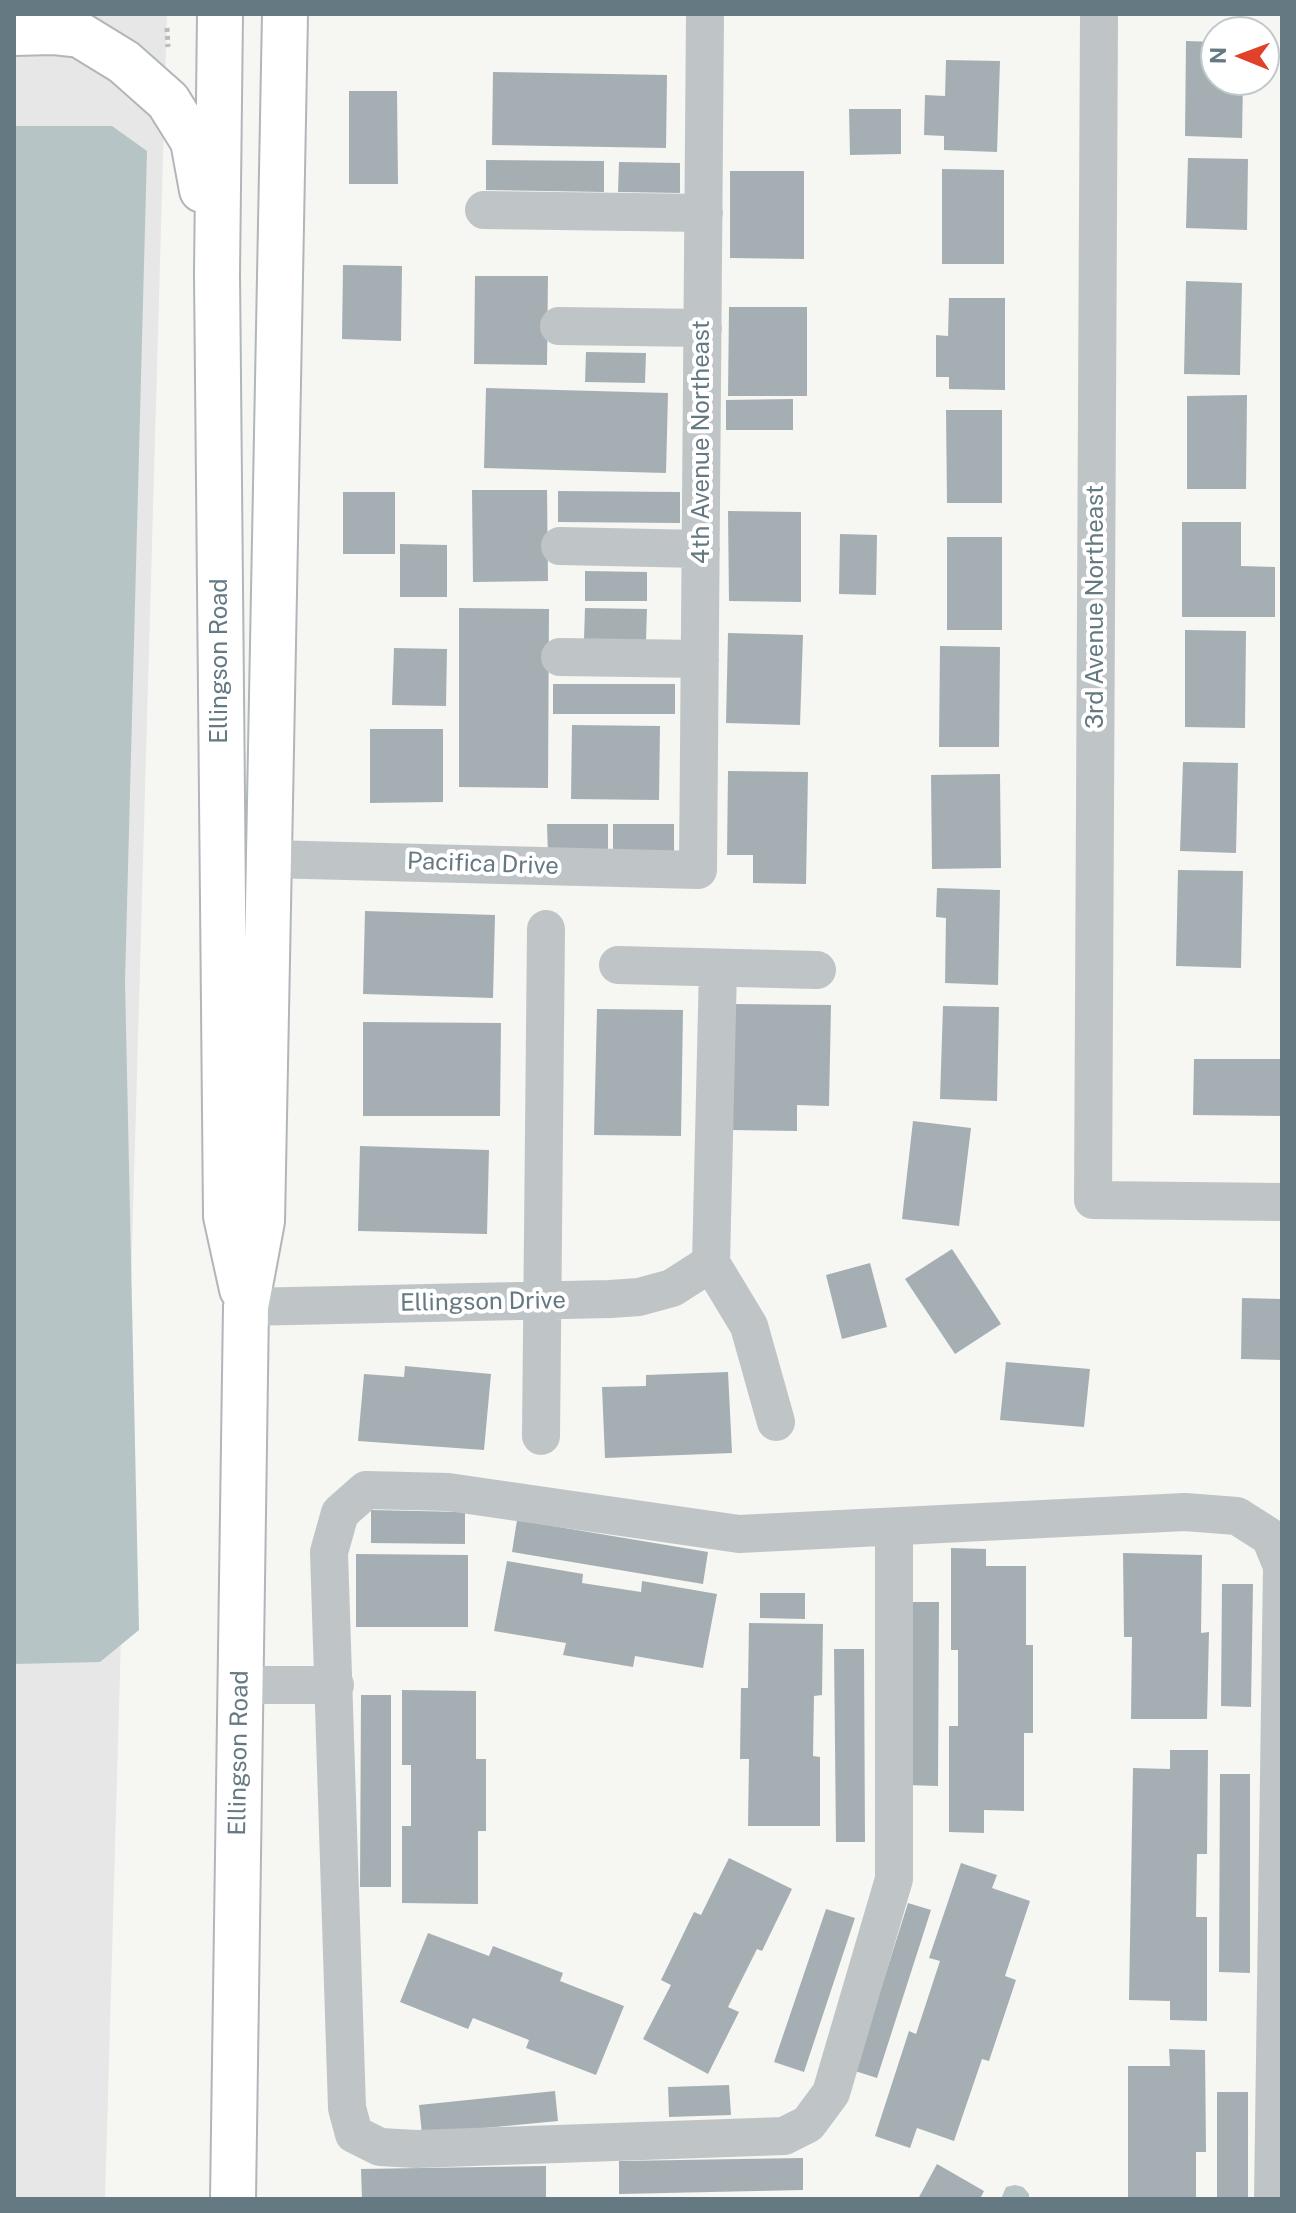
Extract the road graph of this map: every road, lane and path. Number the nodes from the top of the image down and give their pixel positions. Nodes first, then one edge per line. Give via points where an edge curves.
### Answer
1 (220, 14) edge
2 (285, 14) edge
3 (705, 14) edge
4 (1099, 14) edge
5 (167, 28) dead end
6 (14, 33) edge
7 (168, 53) dead end
8 (484, 210) dead end
9 (704, 213) junction
10 (217, 273) junction
11 (559, 326) dead end
12 (703, 328) junction
13 (560, 546) dead end
14 (701, 549) junction
15 (560, 657) dead end
16 (700, 659) junction
17 (268, 859) junction
18 (698, 870) joint
19 (546, 929) dead end
20 (618, 965) dead end
21 (718, 968) junction
22 (817, 970) dead end
23 (1282, 1202) edge
24 (711, 1263) junction
25 (542, 1300) junction
26 (246, 1307) junction
27 (776, 1422) dead end
28 (541, 1436) dead end
29 (894, 1527) junction
30 (240, 1685) junction
31 (335, 1685) junction
32 (233, 2199) edge
33 (1273, 2199) edge

1 - 10 main road, Ellingson Road
2 - 17 main road, Ellingson Road
3 - 9 street, 4th Avenue Northeast
4 - 23 street, 3rd Avenue Northeast via 1093,1200
5 - 7 path
6 - 10 main road via 80,35 124,62 168,101 193,141
8 - 9 street
9 - 12 street, 4th Avenue Northeast
10 - 26 main road, Ellingson Road via 226,1216
11 - 12 street
12 - 14 street, 4th Avenue Northeast
13 - 14 street
14 - 16 street, 4th Avenue Northeast
15 - 16 street
16 - 18 street, 4th Avenue Northeast
17 - 18 street, Pacifica Drive
17 - 26 main road, Ellingson Road via 262,1221
19 - 25 street
20 - 21 street
21 - 22 street
21 - 24 street
24 - 25 street, Ellingson Drive via 672,1288 639,1297
24 - 27 street via 749,1326
25 - 26 street, Ellingson Drive
25 - 28 street
26 - 30 main road, Ellingson Road
29 - 31 street via 739,1534 448,1492 366,1490 340,1513 329,1552
29 - 31 street via 894,1879 831,2093 808,2124 784,2136 416,2149 380,2147 354,2134 347,2108
29 - 33 street via 1185,1512 1237,1516 1270,1537 1282,1566
30 - 31 street
30 - 32 main road, Ellingson Road

